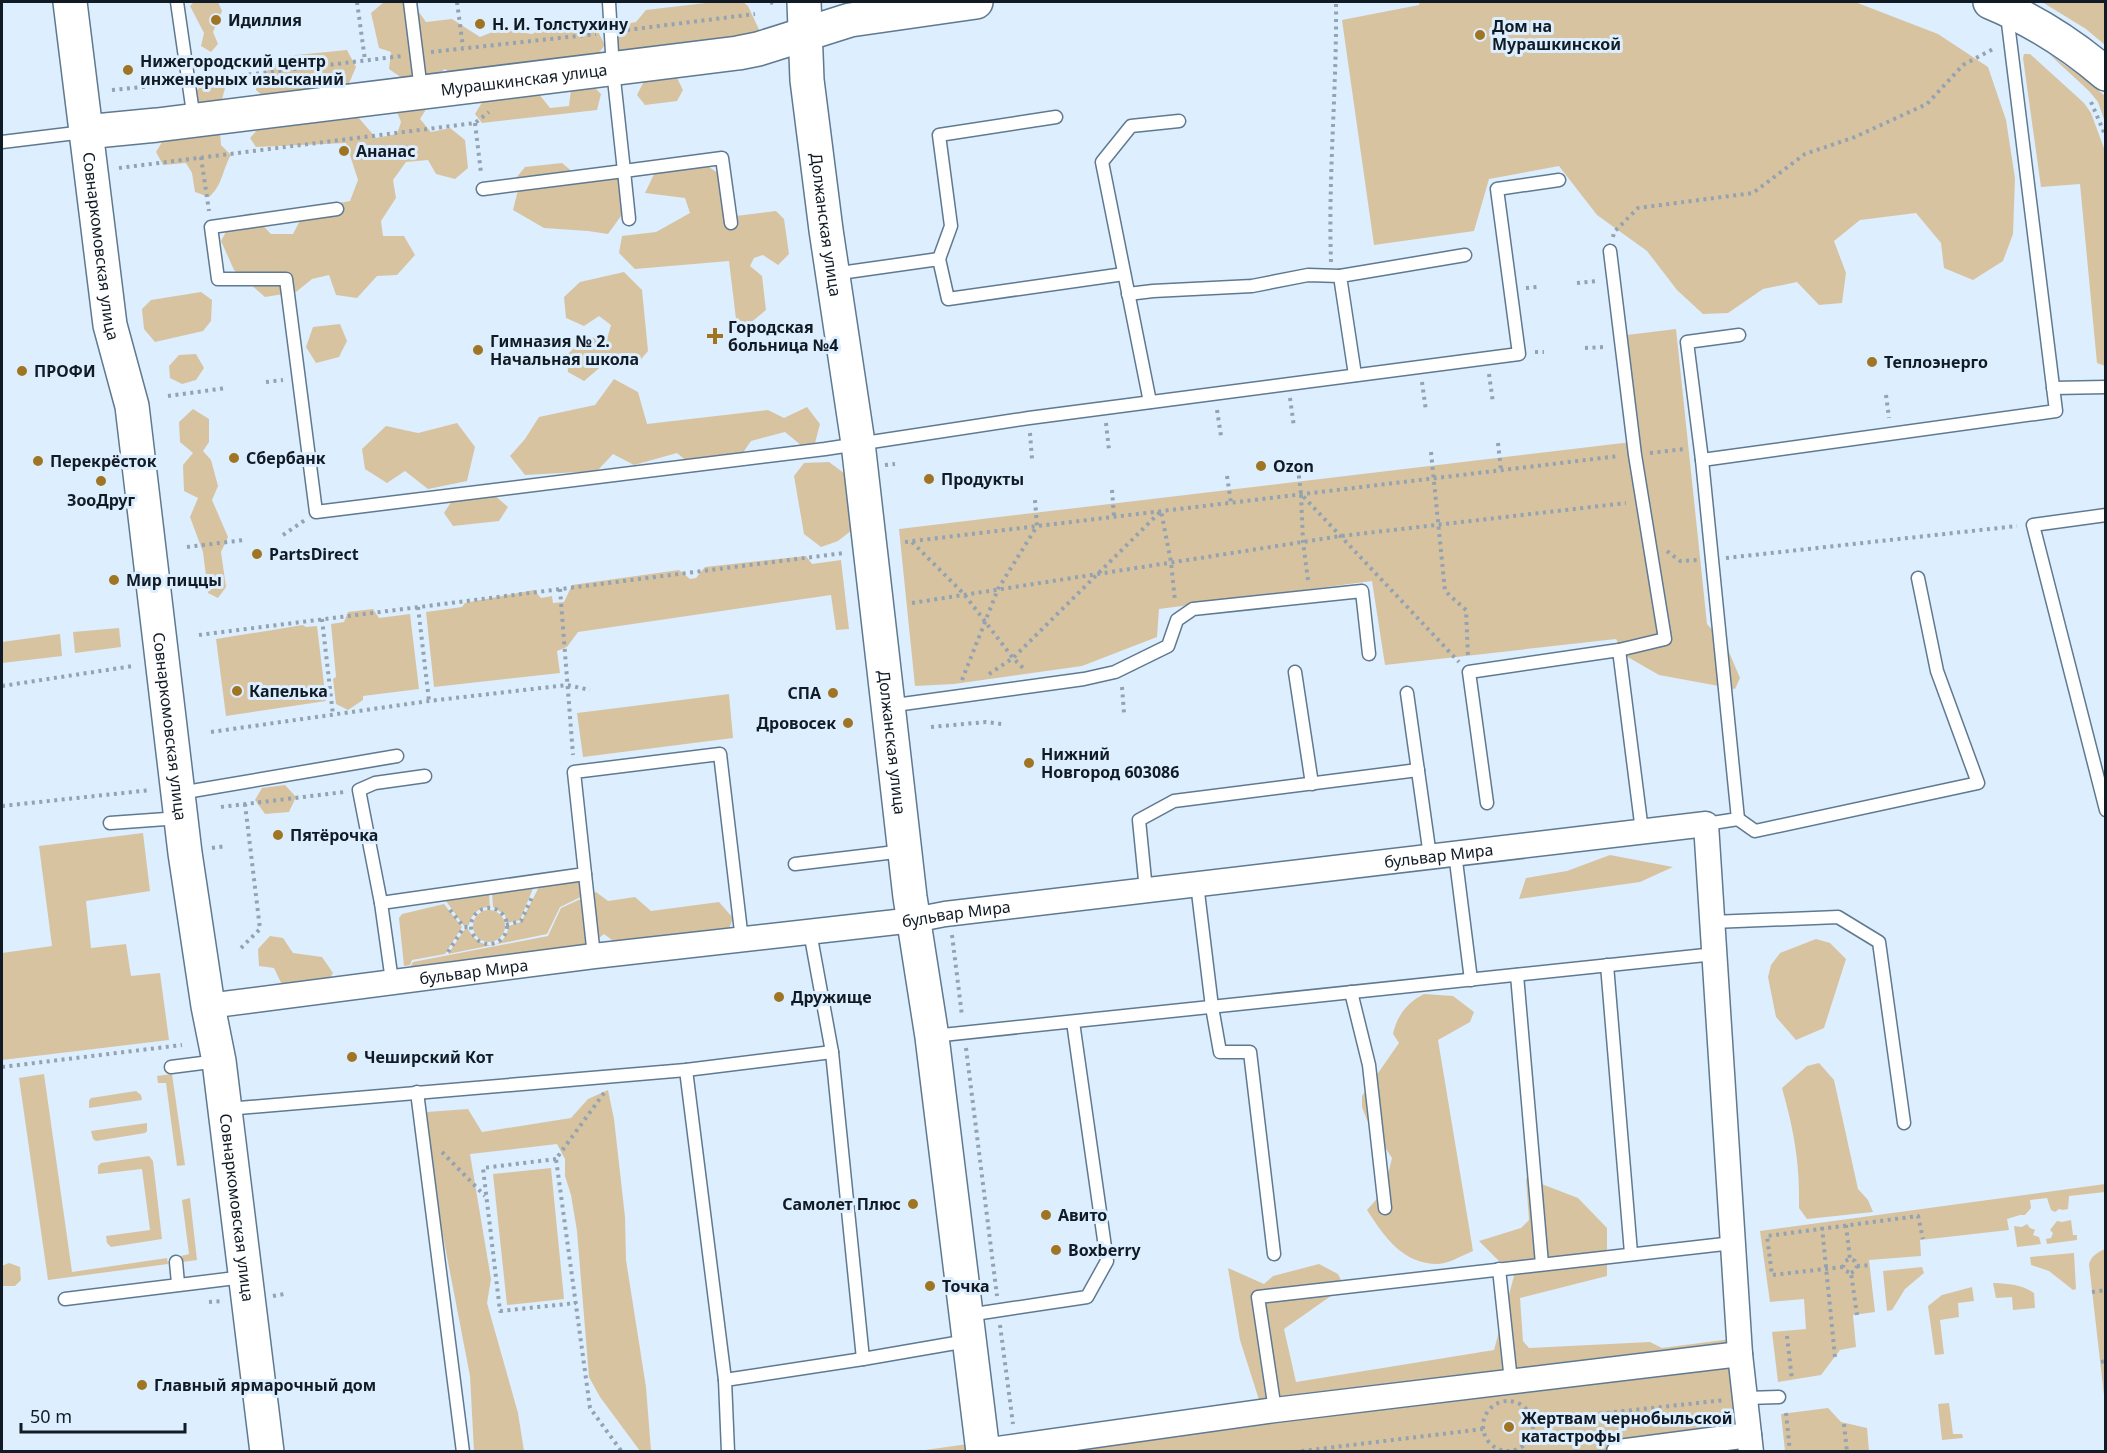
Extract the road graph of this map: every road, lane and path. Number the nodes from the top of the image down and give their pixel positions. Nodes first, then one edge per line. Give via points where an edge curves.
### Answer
1 (70, 2) edge
2 (177, 2) edge
3 (357, 2) edge
4 (410, 2) edge
5 (457, 2) edge
6 (609, 2) edge
7 (783, 2) edge
8 (962, 2) edge
9 (1336, 2) edge
10 (1998, 5) edge
11 (804, 34) junction
12 (2009, 41) junction
13 (463, 48) dead end
14 (365, 60) dead end
15 (613, 70) junction
16 (2098, 88) edge
17 (421, 93) junction
18 (499, 111) dead end
19 (1056, 117) dead end
20 (1179, 120) dead end
21 (194, 121) junction
22 (475, 123) junction
23 (85, 132) junction
24 (2106, 137) edge
25 (2, 142) edge
26 (201, 157) junction
27 (118, 168) dead end
28 (624, 171) junction
29 (1559, 180) dead end
30 (483, 189) joint
31 (337, 209) dead end
32 (629, 219) dead end
33 (731, 223) dead end
34 (211, 227) junction
35 (1610, 251) joint
36 (1466, 255) dead end
37 (939, 258) junction
38 (833, 274) junction
39 (1124, 274) junction
40 (1336, 276) junction
41 (1128, 294) junction
42 (1739, 335) dead end
43 (1487, 358) junction
44 (1420, 367) junction
45 (1355, 375) junction
46 (1288, 384) junction
47 (2106, 387) edge
48 (226, 388) dead end
49 (2053, 388) junction
50 (1215, 393) junction
51 (1886, 395) dead end
52 (168, 396) dead end
53 (1150, 402) junction
54 (1493, 403) dead end
55 (1105, 408) junction
56 (1426, 411) dead end
57 (1029, 418) junction
58 (1294, 427) dead end
59 (1890, 434) junction
60 (1221, 436) dead end
61 (858, 443) junction
62 (1498, 443) dead end
63 (1700, 447) junction
64 (1109, 450) dead end
65 (1431, 452) dead end
66 (1635, 454) junction
67 (1032, 459) dead end
68 (1702, 460) junction
69 (1299, 468) dead end
70 (1501, 470) junction
71 (1227, 476) dead end
72 (1435, 478) junction
73 (1112, 490) dead end
74 (1301, 494) junction
75 (1035, 500) dead end
76 (1642, 501) junction
77 (1231, 503) junction
78 (1161, 511) junction
79 (316, 512) junction
80 (2106, 515) edge
81 (1114, 517) junction
82 (2033, 525) junction
83 (1037, 526) junction
84 (1439, 526) junction
85 (283, 535) dead end
86 (1341, 536) junction
87 (1648, 537) junction
88 (244, 540) dead end
89 (911, 541) junction
90 (905, 542) dead end
91 (1303, 542) junction
92 (186, 547) dead end
93 (847, 553) dead end
94 (1712, 560) junction
95 (1172, 562) junction
96 (1099, 573) junction
97 (1918, 578) dead end
98 (560, 589) junction
99 (998, 589) junction
100 (964, 594) junction
101 (1311, 596) junction
102 (912, 603) dead end
103 (418, 607) junction
104 (322, 619) junction
105 (1177, 620) junction
106 (985, 622) junction
107 (199, 635) dead end
108 (1618, 650) junction
109 (1369, 654) dead end
110 (1013, 658) junction
111 (133, 666) dead end
112 (1295, 672) dead end
113 (1469, 672) junction
114 (1121, 683) dead end
115 (1039, 684) junction
116 (567, 685) junction
117 (2, 686) edge
118 (590, 690) dead end
119 (1407, 693) dead end
120 (956, 697) junction
121 (429, 701) junction
122 (888, 706) junction
123 (1124, 713) dead end
124 (333, 715) junction
125 (1002, 724) dead end
126 (931, 727) dead end
127 (212, 732) dead end
128 (397, 756) dead end
129 (1418, 770) junction
130 (574, 772) junction
131 (425, 776) dead end
132 (1312, 784) junction
133 (345, 792) dead end
134 (170, 800) junction
135 (1486, 803) dead end
136 (245, 804) junction
137 (2, 806) edge
138 (221, 807) dead end
139 (2106, 810) edge
140 (1738, 819) junction
141 (111, 823) dead end
142 (1706, 824) junction
143 (1642, 831) junction
144 (226, 846) dead end
145 (209, 849) dead end
146 (905, 851) junction
147 (1455, 853) junction
148 (1430, 856) junction
149 (795, 864) dead end
150 (585, 874) junction
151 (539, 880) junction
152 (1197, 884) junction
153 (1146, 890) junction
154 (439, 895) junction
155 (381, 903) junction
156 (914, 920) junction
157 (1712, 922) junction
158 (506, 925) junction
159 (464, 927) junction
160 (471, 927) junction
161 (810, 932) junction
162 (952, 934) dead end
163 (742, 940) junction
164 (241, 948) dead end
165 (447, 954) dead end
166 (1715, 954) junction
167 (594, 956) junction
168 (1607, 965) junction
169 (1517, 975) junction
170 (1471, 980) junction
171 (392, 981) junction
172 (1351, 992) junction
173 (208, 1006) junction
174 (1212, 1007) junction
175 (1073, 1022) junction
176 (964, 1033) junction
177 (932, 1036) junction
178 (182, 1045) dead end
179 (832, 1052) junction
180 (219, 1061) junction
181 (2, 1067) edge
182 (171, 1067) dead end
183 (686, 1070) junction
184 (617, 1076) junction
185 (417, 1092) junction
186 (225, 1109) junction
187 (1904, 1123) dead end
188 (422, 1132) junction
189 (556, 1160) junction
190 (486, 1197) junction
191 (1385, 1208) dead end
192 (1846, 1225) junction
193 (1822, 1227) junction
194 (1923, 1239) dead end
195 (1732, 1242) junction
196 (1631, 1253) junction
197 (1274, 1254) dead end
198 (1850, 1259) junction
199 (176, 1263) dead end
200 (1542, 1264) junction
201 (1870, 1265) dead end
202 (1857, 1266) junction
203 (1843, 1267) junction
204 (1826, 1268) junction
205 (1499, 1269) junction
206 (1851, 1273) junction
207 (246, 1276) junction
208 (178, 1284) junction
209 (2106, 1290) edge
210 (2092, 1292) dead end
211 (66, 1299) dead end
212 (576, 1303) junction
213 (999, 1311) junction
214 (1857, 1315) dead end
215 (968, 1328) junction
216 (1787, 1336) dead end
217 (1740, 1354) junction
218 (1835, 1357) dead end
219 (863, 1359) junction
220 (725, 1380) junction
221 (1792, 1380) dead end
222 (1511, 1381) junction
223 (1779, 1397) dead end
224 (1746, 1398) junction
225 (1275, 1410) junction
226 (1786, 1413) dead end
227 (1532, 1421) junction
228 (1844, 1424) dead end
229 (1483, 1429) junction
230 (1750, 1443) edge
231 (1016, 1447) junction
232 (983, 1451) edge
233 (267, 1452) edge
234 (463, 1452) edge
235 (622, 1452) edge
236 (728, 1452) edge
237 (1294, 1452) edge
238 (1619, 1452) edge
239 (1790, 1452) edge
240 (1847, 1452) edge

1 - 23 street, Совнаркомовская улица
2 - 21 lane
3 - 14 path
4 - 17 lane
5 - 13 path
6 - 15 lane
7 - 11 street, Должанская улица
8 - 11 street, Мурашкинская улица via 850,20
9 - 40 path via 1330,218
10 - 12 lane
10 - 16 street via 2050,33
11 - 15 street, Мурашкинская улица via 738,53
11 - 38 street, Должанская улица
12 - 35 path via 1963,65 1927,104 1855,137 1805,154 1753,193 1638,208 1614,232
12 - 49 lane
15 - 17 street, Мурашкинская улица
15 - 28 lane
16 - 24 path
17 - 21 street, Мурашкинская улица
18 - 22 path via 488,113
19 - 37 lane via 939,135 951,226
20 - 39 lane via 1131,126 1102,162
21 - 23 street, Мурашкинская улица
22 - 26 path
22 - 30 path
23 - 25 lane
23 - 134 street, Совнаркомовская улица via 110,325 132,406
26 - 27 path
26 - 34 path
28 - 30 lane
28 - 32 lane
28 - 33 lane via 722,158
29 - 43 lane via 1497,189 1519,354
31 - 34 lane
34 - 79 lane via 218,279 286,279
35 - 66 lane
36 - 40 lane
37 - 38 lane
37 - 39 lane via 948,298
38 - 61 street, Должанская улица
39 - 41 lane
40 - 41 lane via 1308,275 1252,286
40 - 45 lane
41 - 53 lane
42 - 63 lane via 1687,342
43 - 44 lane
43 - 54 path
44 - 45 lane
44 - 56 path
45 - 46 lane
46 - 50 lane
46 - 58 path
47 - 49 lane
48 - 52 path
49 - 59 lane via 2056,411
50 - 53 lane
50 - 60 path
51 - 59 path
53 - 55 lane
55 - 57 lane
55 - 64 path
57 - 61 lane
57 - 67 path
59 - 68 lane
61 - 79 lane
61 - 122 street, Должанская улица
62 - 70 path
63 - 66 path
63 - 68 lane
65 - 72 path
66 - 70 path
66 - 76 lane
68 - 94 lane
69 - 74 path
70 - 72 path
71 - 77 path
72 - 74 path
72 - 84 path
73 - 81 path
74 - 77 path
74 - 86 path
74 - 91 path
75 - 83 path
76 - 84 path
76 - 87 lane
77 - 78 path
78 - 81 path
78 - 95 path
78 - 96 path
79 - 85 path
80 - 82 lane
81 - 83 path
82 - 94 path
82 - 139 lane
83 - 89 path
83 - 99 path
84 - 86 path
84 - 113 path via 1445,591 1466,610
86 - 91 path
86 - 113 path
87 - 94 path via 1680,561
87 - 108 lane via 1665,639
88 - 92 path
89 - 90 path
89 - 100 path
91 - 95 path
91 - 101 path
93 - 98 path
94 - 140 lane
95 - 96 path
95 - 105 path
96 - 99 path
96 - 110 path
97 - 140 lane via 1937,671 1977,783 1755,831
98 - 103 path
98 - 116 path
99 - 100 path
99 - 106 path
100 - 102 path
100 - 106 path
101 - 105 lane via 1193,609
101 - 109 lane via 1362,591
103 - 104 path
103 - 121 path
104 - 107 path
104 - 124 path
105 - 115 lane via 1168,646 1115,672
106 - 110 path
106 - 120 path
108 - 113 lane
108 - 143 lane
110 - 115 path
110 - 120 path
111 - 117 path
112 - 132 lane
113 - 135 lane
114 - 123 path
115 - 120 lane
116 - 118 path
116 - 121 path
116 - 130 path
119 - 129 lane
120 - 122 lane
121 - 124 path
122 - 146 street, Должанская улица
124 - 127 path
125 - 126 path
128 - 134 lane
129 - 132 lane
129 - 148 lane
130 - 150 lane
130 - 163 lane via 720,754
131 - 155 lane via 375,783 359,790
132 - 153 lane via 1174,801 1139,820
133 - 136 path
134 - 137 path
134 - 141 lane
134 - 173 street, Совнаркомовская улица
136 - 138 path
136 - 164 path via 260,929
140 - 142 lane
142 - 143 street, бульвар Мира
142 - 157 street
143 - 147 street, бульвар Мира
144 - 145 path
146 - 149 lane
146 - 156 street, Должанская улица
147 - 148 street, бульвар Мира
147 - 170 lane
148 - 152 street, бульвар Мира
150 - 151 lane
150 - 167 lane
151 - 154 lane
151 - 158 path via 521,921
152 - 153 street, бульвар Мира
152 - 174 lane
153 - 156 street, бульвар Мира
154 - 155 lane
154 - 159 path
155 - 171 lane
156 - 161 street, бульвар Мира
156 - 177 street, Должанская улица
157 - 166 street
157 - 187 lane via 1838,917 1879,942
158 - 160 path via 502,938 487,944 476,939
158 - 160 path via 504,916 489,908 473,917
159 - 160 path
159 - 165 path
161 - 163 street, бульвар Мира
161 - 179 lane
162 - 176 path
163 - 167 street, бульвар Мира
166 - 168 lane
166 - 195 street
167 - 171 street, бульвар Мира
168 - 169 lane
168 - 196 lane
169 - 170 lane
169 - 200 lane
170 - 172 lane
171 - 173 street, бульвар Мира
172 - 174 lane
172 - 191 lane via 1369,1065
173 - 180 street, Совнаркомовская улица
174 - 175 lane
174 - 197 lane via 1220,1052 1250,1052
175 - 176 lane
175 - 213 lane via 1107,1261 1087,1297
176 - 177 lane
176 - 213 path
177 - 215 street, Должанская улица
178 - 181 path
179 - 183 lane
179 - 219 lane
180 - 182 lane
180 - 186 street, Совнаркомовская улица
183 - 184 lane
183 - 220 lane
184 - 185 lane
184 - 189 path
185 - 186 lane
185 - 188 lane
186 - 207 street, Совнаркомовская улица
188 - 190 path
188 - 234 lane
189 - 190 path via 483,1168
189 - 212 path
190 - 212 path via 500,1311
192 - 193 path
192 - 194 path via 1918,1216
192 - 198 path
193 - 204 path
193 - 204 path via 1767,1236 1772,1275
195 - 196 lane
195 - 217 street
196 - 200 lane
198 - 202 path
198 - 203 path
199 - 208 lane
200 - 205 lane
201 - 202 path
202 - 206 path
203 - 204 path
203 - 206 path
204 - 218 path
205 - 222 lane
205 - 225 lane via 1258,1297
206 - 214 path
207 - 208 lane
207 - 233 street, Совнаркомовская улица
208 - 211 lane
209 - 210 path
212 - 235 path via 590,1408
213 - 215 lane
213 - 231 path
215 - 219 lane
215 - 232 street, Должанская улица
216 - 221 path
217 - 222 street
217 - 224 street
219 - 220 lane
220 - 236 lane
222 - 225 street
223 - 224 lane
224 - 227 path
224 - 230 street
225 - 231 street
226 - 239 path
227 - 229 path via 1523,1407 1498,1403 1488,1412
227 - 229 path via 1530,1437 1515,1450 1498,1449 1485,1438
228 - 240 path
229 - 237 path
230 - 238 street
231 - 232 street

